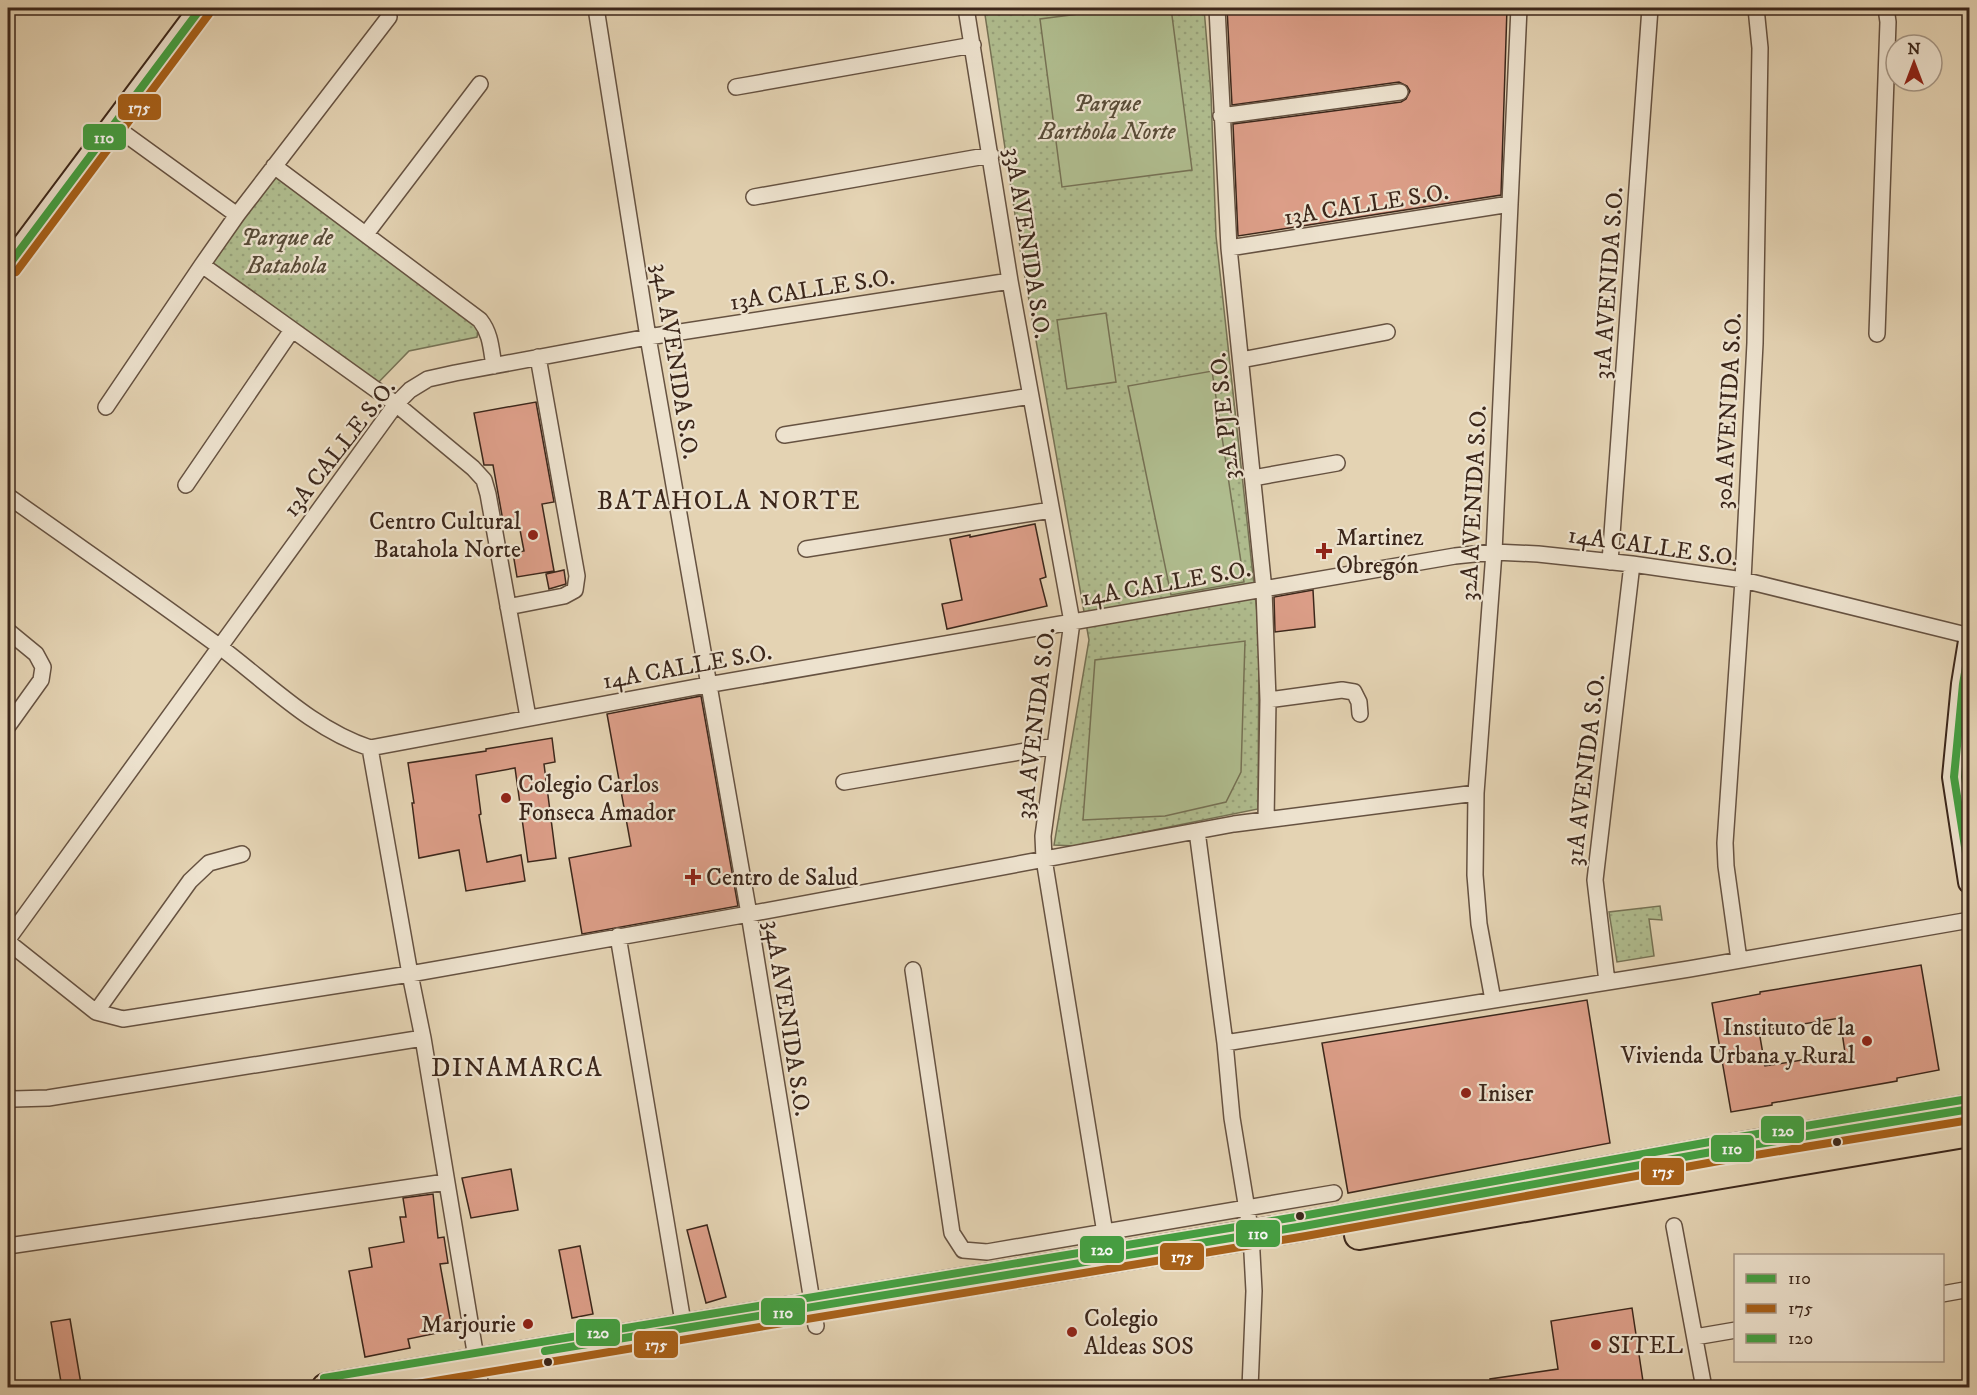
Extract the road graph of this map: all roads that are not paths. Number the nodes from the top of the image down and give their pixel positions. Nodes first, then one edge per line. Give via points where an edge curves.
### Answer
1 (201, 8) edge
2 (596, 8) edge
3 (966, 8) edge
4 (1217, 8) edge
5 (1519, 8) edge
6 (1650, 8) edge
7 (1756, 8) edge
8 (1886, 8) edge
9 (389, 17) dead end
10 (973, 45) junction
11 (480, 84) dead end
12 (736, 87) dead end
13 (1400, 92) dead end
14 (1221, 116) junction
15 (114, 126) junction
16 (991, 155) junction
17 (274, 166) junction
18 (754, 197) dead end
19 (1510, 204) junction
20 (237, 215) junction
21 (366, 234) junction
22 (1229, 248) junction
23 (202, 265) junction
24 (8, 266) edge
25 (1010, 282) junction
26 (292, 330) junction
27 (1387, 332) dead end
28 (1877, 334) dead end
29 (648, 338) junction
30 (538, 357) junction
31 (1241, 360) junction
32 (494, 366) junction
33 (1031, 396) junction
34 (396, 404) junction
35 (106, 407) dead end
36 (784, 435) dead end
37 (1337, 463) dead end
38 (1253, 478) junction
39 (186, 485) dead end
40 (8, 496) edge
41 (1051, 510) junction
42 (806, 549) dead end
43 (1494, 552) junction
44 (1610, 562) junction
45 (1632, 564) junction
46 (1743, 580) junction
47 (1264, 590) junction
48 (508, 607) junction
49 (1072, 622) junction
50 (8, 631) edge
51 (1970, 636) edge
52 (1970, 641) edge
53 (220, 647) junction
54 (707, 685) junction
55 (1268, 700) junction
56 (1359, 714) dead end
57 (528, 717) junction
58 (8, 726) edge
59 (1055, 746) junction
60 (369, 748) junction
61 (844, 782) dead end
62 (1476, 793) junction
63 (1266, 820) junction
64 (1197, 831) junction
65 (242, 854) dead end
66 (1044, 859) junction
67 (1970, 882) edge
68 (749, 914) junction
69 (1970, 920) edge
70 (618, 936) junction
71 (8, 941) edge
72 (1739, 960) junction
73 (913, 970) dead end
74 (410, 974) junction
75 (1607, 982) junction
76 (1493, 1000) junction
77 (96, 1012) junction
78 (423, 1038) junction
79 (1225, 1043) junction
80 (8, 1096) edge
81 (1970, 1109) edge
82 (1970, 1132) edge
83 (446, 1182) junction
84 (1334, 1193) dead end
85 (1674, 1226) dead end
86 (1250, 1232) junction
87 (1105, 1233) junction
88 (8, 1246) edge
89 (1970, 1290) edge
90 (1944, 1294) edge
91 (814, 1316) junction
92 (684, 1328) junction
93 (1734, 1330) edge
94 (1695, 1338) junction
95 (479, 1377) edge
96 (326, 1388) edge
97 (436, 1388) edge
98 (1250, 1388) edge
99 (1704, 1388) edge

1 - 15 main road
2 - 29 street, 34A AVENIDA S.O.
3 - 10 street, 33A AVENIDA S.O.
4 - 14 street, 32A PJE S.O.
5 - 19 street, 32A AVENIDA S.O.
6 - 44 street, 31A AVENIDA S.O.
7 - 46 street, 30A AVENIDA S.O. via 1760,48 1755,332
8 - 28 street
9 - 17 street
10 - 12 street
10 - 16 street, 33A AVENIDA S.O.
11 - 21 street
13 - 14 street
14 - 22 street, 32A PJE S.O.
15 - 20 street
15 - 24 main road
16 - 18 street
16 - 25 street, 33A AVENIDA S.O.
17 - 20 street
17 - 21 street
19 - 22 street, 13A CALLE S.O.
19 - 43 street, 32A AVENIDA S.O.
20 - 23 street
21 - 32 street via 480,320 490,339
22 - 31 street, 32A PJE S.O.
23 - 26 street
23 - 35 street
25 - 29 street, 13A CALLE S.O.
25 - 33 street, 33A AVENIDA S.O.
26 - 34 street
26 - 39 street
27 - 31 street
29 - 30 street, 13A CALLE S.O.
29 - 54 street, 34A AVENIDA S.O.
30 - 32 street, 13A CALLE S.O.
30 - 48 street via 578,576 575,590 564,596
31 - 38 street, 32A PJE S.O.
32 - 34 street, 13A CALLE S.O. via 428,379
33 - 36 street
33 - 41 street, 33A AVENIDA S.O.
34 - 48 street via 483,480
34 - 53 street, 13A CALLE S.O.
37 - 38 street
38 - 47 street, 32A PJE S.O.
40 - 53 street
41 - 42 street
41 - 49 street, 33A AVENIDA S.O.
43 - 44 street, 14A CALLE S.O.
43 - 47 street, 14A CALLE S.O.
43 - 62 street, 32A AVENIDA S.O.
44 - 45 street, 14A CALLE S.O.
45 - 46 street, 14A CALLE S.O.
45 - 75 street, 31A AVENIDA S.O. via 1595,880
46 - 51 street, 14A CALLE S.O.
46 - 72 street, 30A AVENIDA S.O. via 1725,843
47 - 49 street, 14A CALLE S.O.
47 - 55 street, 32A PJE S.O.
48 - 57 street
49 - 54 street, 14A CALLE S.O.
49 - 59 street, 33A AVENIDA S.O.
50 - 58 street via 36,654 44,666 41,680
52 - 67 main road via 1954,777
53 - 60 street via 322,727
53 - 71 street, 13A CALLE S.O.
54 - 57 street, 14A CALLE S.O.
54 - 68 street, 34A AVENIDA S.O.
55 - 56 street via 1342,690 1354,692
55 - 63 street, 32A PJE S.O.
57 - 60 street, 14A CALLE S.O.
59 - 61 street
59 - 66 street, 33A AVENIDA S.O. via 1043,836
60 - 74 street
62 - 63 street
62 - 76 street, 32A AVENIDA S.O. via 1477,904
63 - 64 street
64 - 66 street
64 - 79 street
65 - 77 street via 209,863 190,881
66 - 68 street
66 - 87 street, 33A AVENIDA S.O.
68 - 70 street
68 - 91 street, 34A AVENIDA S.O.
69 - 72 street
70 - 74 street
70 - 92 street
71 - 77 street
72 - 75 street
73 - 87 street via 952,1233 963,1250 987,1252
74 - 77 street via 123,1019
74 - 78 street
75 - 76 street
76 - 79 street
78 - 80 street via 48,1098
78 - 83 street
79 - 86 street
81 - 86 highway
82 - 86 highway
83 - 88 street
83 - 95 street
84 - 86 street
85 - 94 street
86 - 87 street
86 - 91 highway
86 - 98 street via 1254,1291
89 - 90 street
91 - 92 highway
91 - 95 highway
92 - 95 highway
93 - 94 street
94 - 99 street
95 - 96 highway
95 - 97 highway

